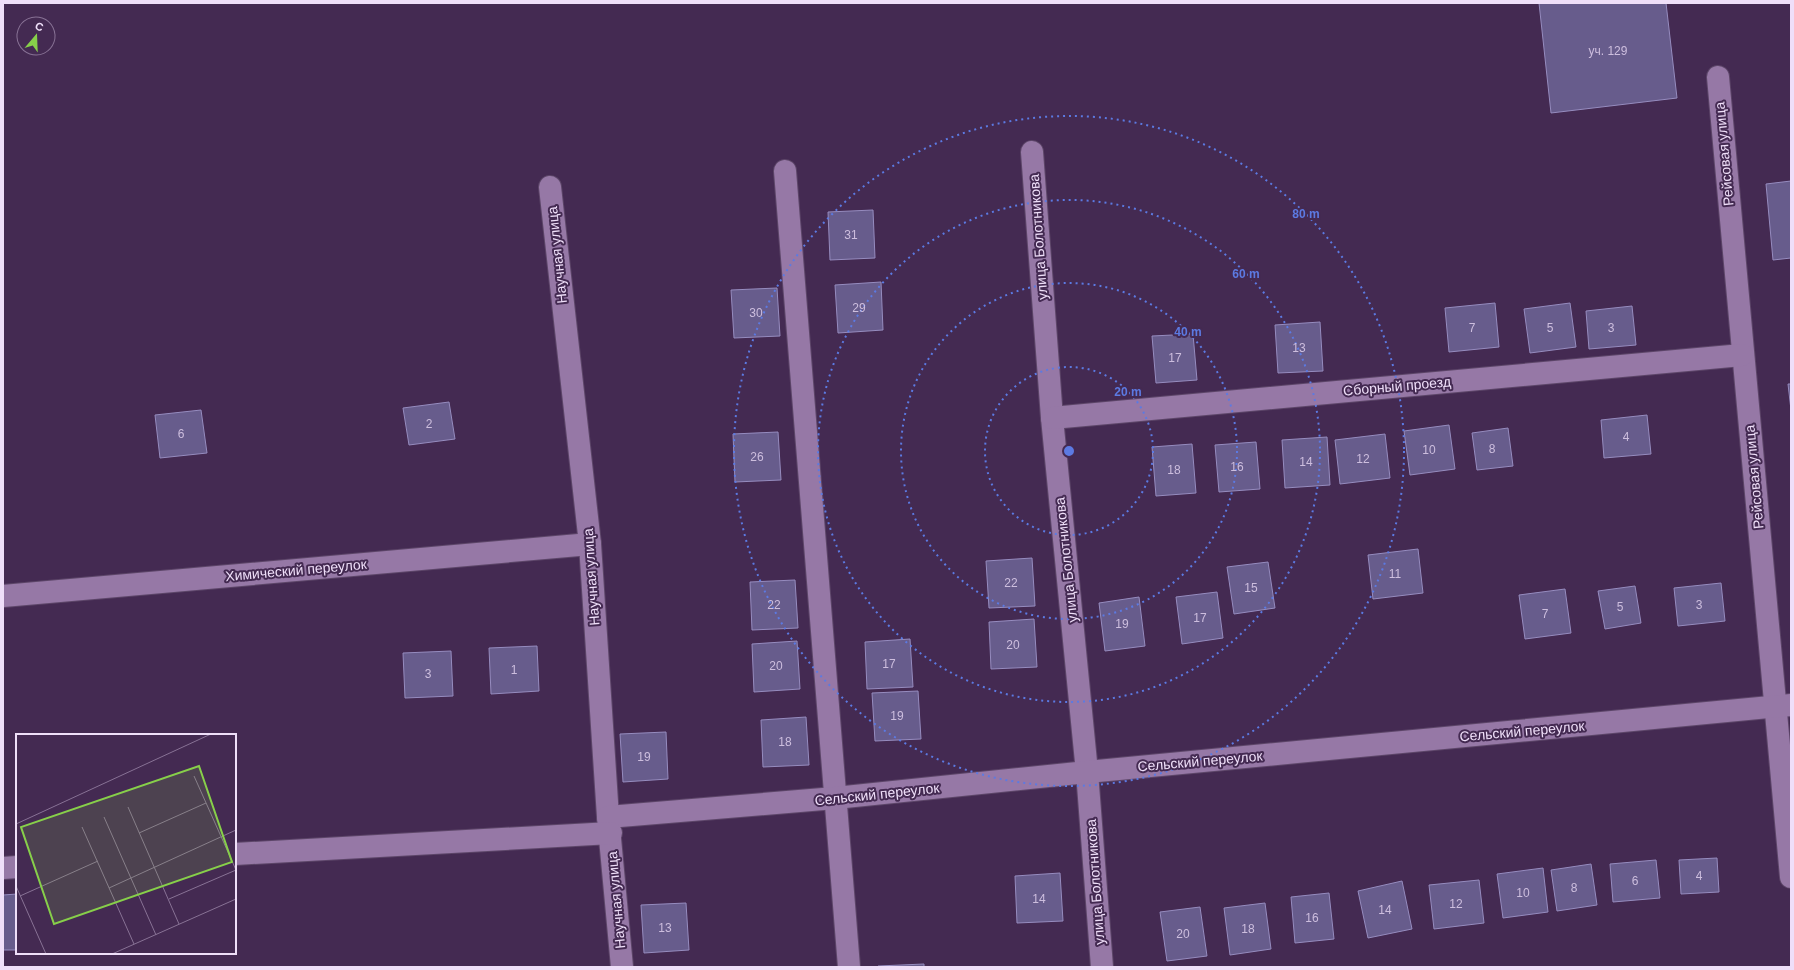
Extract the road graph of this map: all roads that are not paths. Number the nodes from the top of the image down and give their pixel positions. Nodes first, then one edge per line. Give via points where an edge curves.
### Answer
1 (1718, 77) dead end
2 (1032, 152) dead end
3 (785, 171) dead end
4 (550, 187) dead end
5 (1742, 355) junction
6 (1052, 418) junction
7 (590, 544) junction
8 (3, 596) edge
9 (1783, 706) edge
10 (1087, 772) junction
11 (835, 798) junction
12 (609, 825) junction
13 (236, 854) edge
14 (16, 867) edge
15 (3, 868) edge
16 (1791, 877) edge
17 (622, 967) edge
18 (849, 967) edge
19 (1102, 967) edge

1 - 5 street, Рейсовая улица
2 - 6 street, улица Болотникова
3 - 11 street
4 - 7 street, Научная улица
5 - 6 street, Сборный проезд
5 - 9 street, Рейсовая улица
6 - 10 street, улица Болотникова
7 - 8 street, Химический переулок
7 - 12 street, Научная улица
9 - 10 street, Сельский переулок
9 - 16 street, Рейсовая улица
10 - 11 street, Сельский переулок
10 - 19 street, улица Болотникова
11 - 12 street, Сельский переулок
11 - 18 street
12 - 13 street, Сельский переулок
12 - 17 street, Научная улица
14 - 15 street

